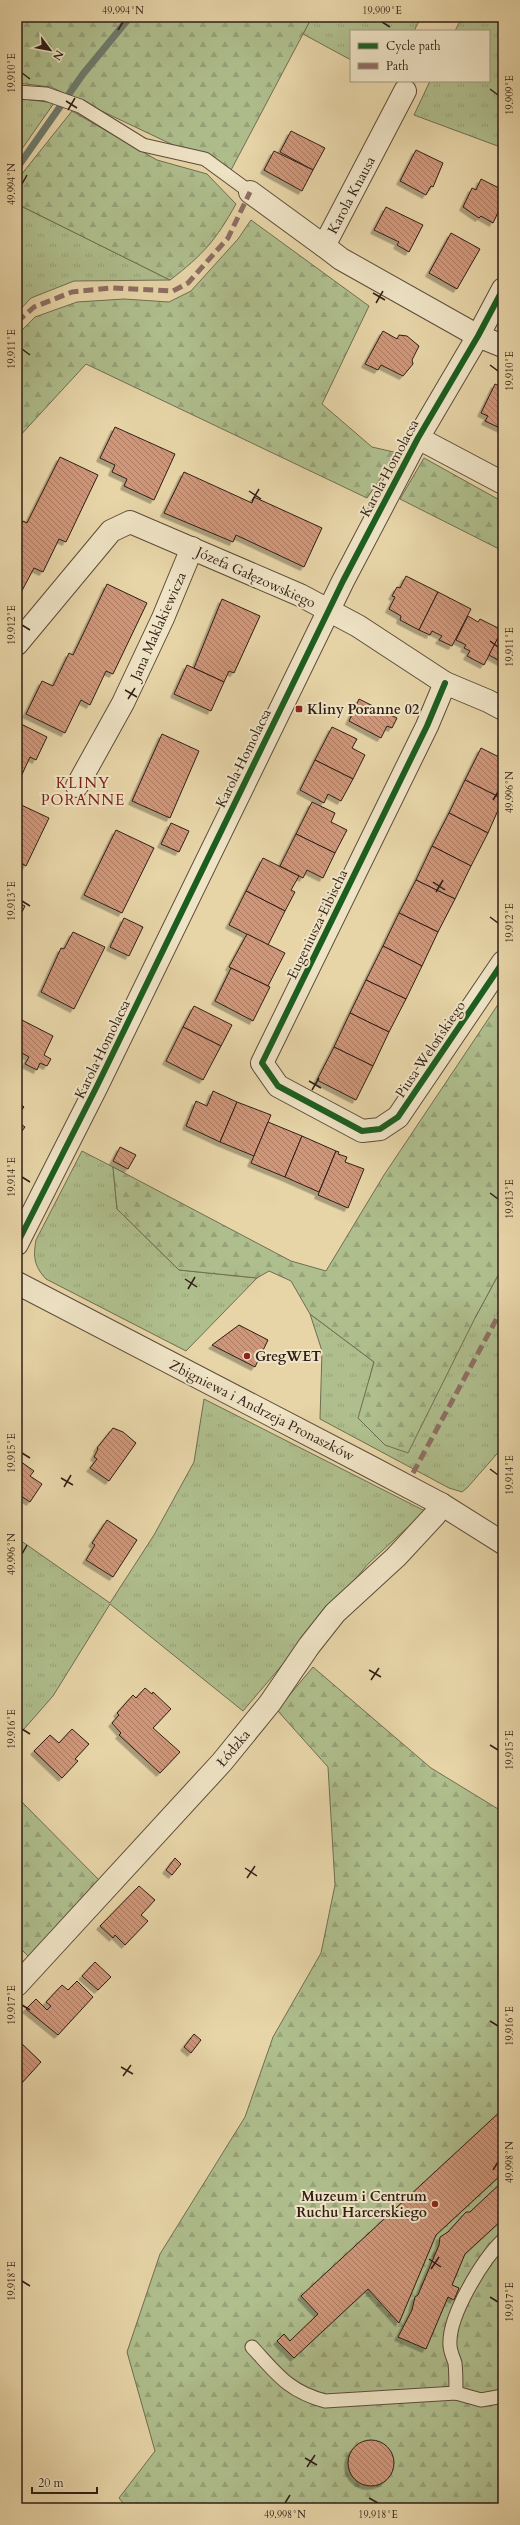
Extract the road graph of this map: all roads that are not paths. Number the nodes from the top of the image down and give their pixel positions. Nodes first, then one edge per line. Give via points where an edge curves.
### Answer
1 (405, 91) dead end
2 (17, 92) edge
3 (250, 192) joint
4 (324, 246) junction
5 (503, 289) edge
6 (478, 336) junction
7 (503, 346) edge
8 (418, 438) junction
9 (503, 483) edge
10 (192, 548) junction
11 (329, 610) junction
12 (17, 644) edge
13 (445, 683) junction
14 (503, 709) edge
15 (76, 786) dead end
16 (503, 962) edge
17 (362, 1131) joint
18 (17, 1244) edge
19 (17, 1284) edge
20 (441, 1504) junction
21 (503, 1543) edge
22 (17, 1985) edge
23 (503, 2240) edge
24 (252, 2347) dead end
25 (456, 2393) junction
26 (503, 2396) edge

1 - 4 street, Karola Knausa
2 - 3 lane via 46,94 80,106 144,145 205,159
3 - 4 street
4 - 6 street, Karola Knausa via 341,259
5 - 6 street, Karola Homolacsa
6 - 7 street, Karola Knausa
6 - 8 street, Karola Homolacsa
8 - 9 street
8 - 11 street, Karola Homolacsa
10 - 11 street, Józefa Gałęzowskiego
10 - 12 street, Józefa Gałęzowskiego via 130,522 111,531
10 - 15 street, Jana Maklakiewicza via 123,704
11 - 13 street, Józefa Gałęzowskiego
11 - 18 street, Karola Homolacsa via 96,1088
13 - 14 street, Józefa Gałęzowskiego via 488,700
13 - 17 street, Eugeniusza Eibischa via 427,726 262,1064 278,1086
16 - 17 street, Piusa Welońskiego via 398,1117 380,1129
19 - 20 street, Zbigniewa i Andrzeja Pronaszków
20 - 21 street, Zbigniewa i Andrzeja Pronaszków
20 - 22 street, Łódzka via 435,1515 396,1557 336,1613 309,1646 270,1703 222,1762
23 - 25 lane via 489,2253 470,2284 454,2323 450,2344 455,2363
24 - 25 lane via 287,2385 304,2396 325,2401
25 - 26 lane via 481,2400

